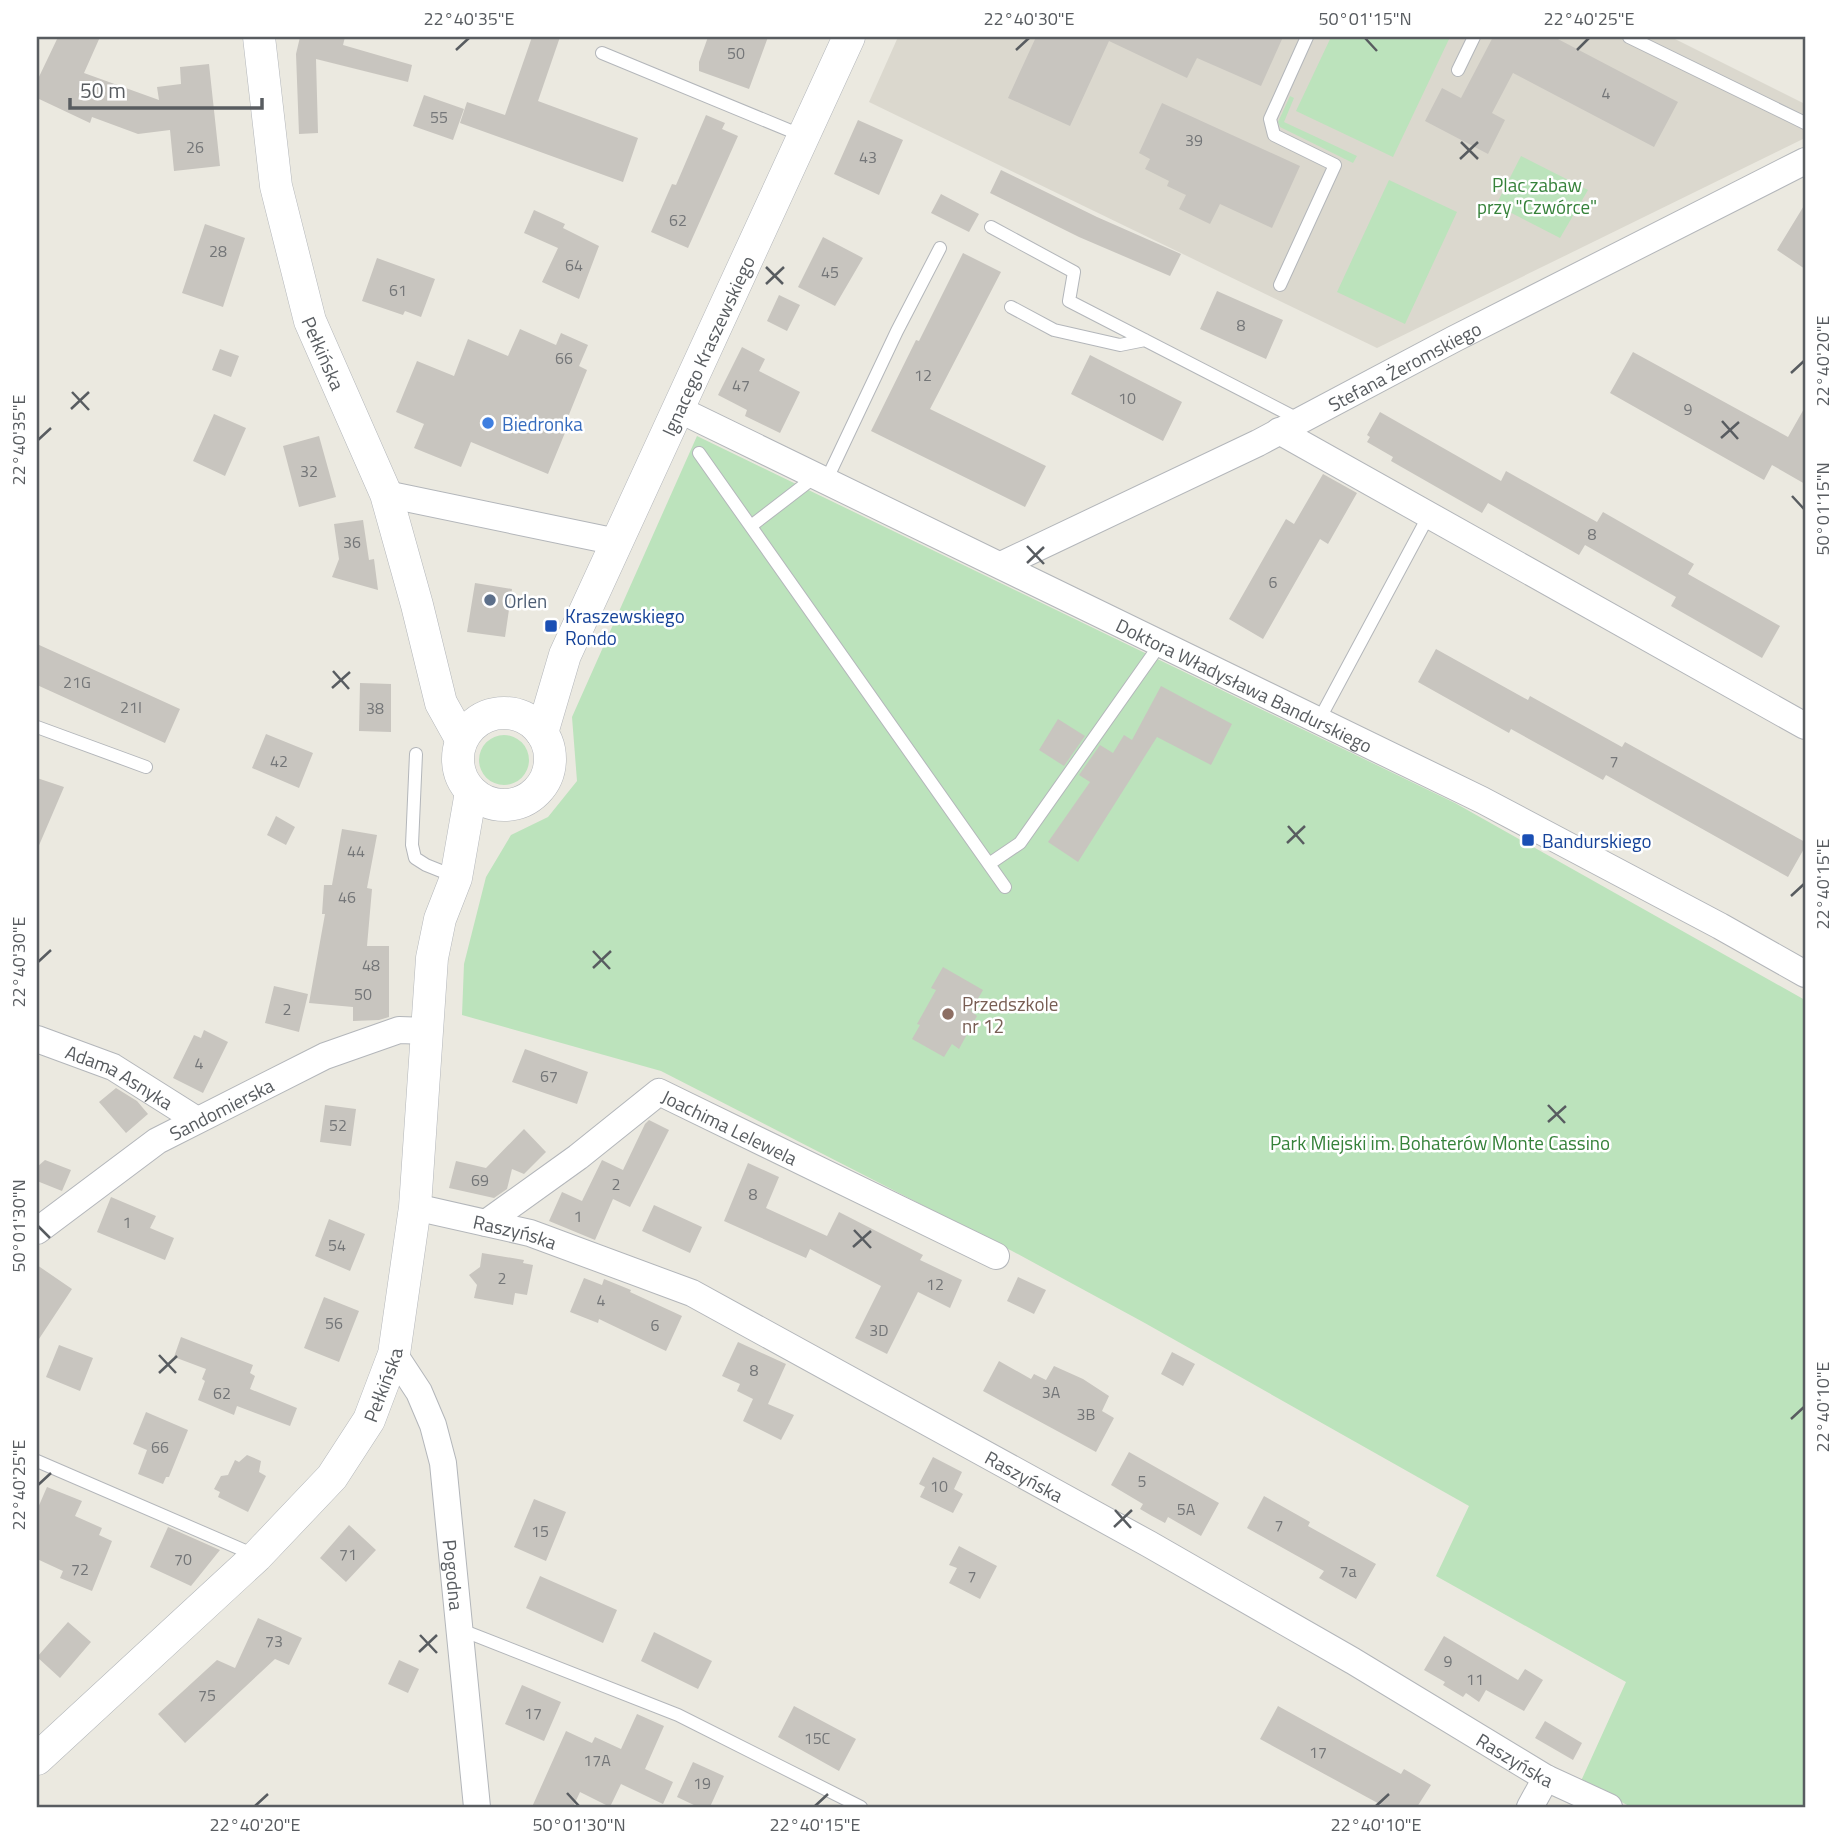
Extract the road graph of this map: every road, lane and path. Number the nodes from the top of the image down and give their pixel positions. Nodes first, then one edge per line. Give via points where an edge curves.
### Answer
1 (259, 37) edge
2 (849, 37) edge
3 (1307, 37) edge
4 (1474, 37) edge
5 (1629, 37) edge
6 (602, 53) dead end
7 (1458, 70) dead end
8 (1805, 123) edge
9 (803, 136) junction
10 (1805, 161) edge
11 (991, 227) dead end
12 (940, 248) dead end
13 (1280, 285) dead end
14 (1011, 307) dead end
15 (1145, 340) junction
16 (678, 409) junction
17 (1290, 426) junction
18 (699, 453) dead end
19 (821, 478) junction
20 (386, 494) junction
21 (1429, 515) junction
22 (751, 526) junction
23 (617, 542) junction
24 (1001, 565) junction
25 (1161, 643) junction
26 (430, 657) junction
27 (485, 716) junction
28 (1319, 720) junction
29 (530, 723) junction
30 (1805, 726) edge
31 (37, 727) edge
32 (461, 739) junction
33 (416, 754) dead end
34 (146, 767) dead end
35 (471, 792) junction
36 (503, 806) junction
37 (989, 864) junction
38 (456, 878) junction
39 (1004, 887) dead end
40 (1805, 974) edge
41 (428, 1031) junction
42 (37, 1039) edge
43 (197, 1120) junction
44 (415, 1207) junction
45 (486, 1223) junction
46 (37, 1231) edge
47 (996, 1256) dead end
48 (394, 1354) junction
49 (37, 1461) edge
50 (257, 1556) junction
51 (459, 1629) junction
52 (37, 1759) edge
53 (1546, 1778) junction
54 (477, 1807) edge
55 (861, 1807) edge
56 (1530, 1807) edge
57 (1608, 1807) edge

1 - 20 street, Pełkińska via 276,186 310,321
2 - 9 street, Ignacego Kraszewskiego
3 - 13 lane via 1270,119 1274,135 1335,165
4 - 7 lane
5 - 8 lane
6 - 9 lane
9 - 16 street, Ignacego Kraszewskiego
10 - 17 street, Stefana Żeromskiego
11 - 15 lane via 1074,272 1069,301
12 - 19 lane
14 - 15 lane via 1054,330 1120,345
15 - 17 lane
16 - 19 street, Doktora Władysława Bandurskiego
16 - 23 street, Ignacego Kraszewskiego
17 - 21 street
17 - 24 street, Stefana Żeromskiego
18 - 22 lane
19 - 22 lane
19 - 24 street, Doktora Władysława Bandurskiego
20 - 23 street
20 - 26 street, Pełkińska
21 - 28 lane
21 - 30 street
22 - 37 lane
23 - 29 street, Ignacego Kraszewskiego
24 - 25 street, Doktora Władysława Bandurskiego
25 - 28 street, Doktora Władysława Bandurskiego
25 - 37 lane via 1020,843
26 - 27 street, Pełkińska
26 - 32 street, Pełkińska via 441,703
27 - 29 street via 504,712
27 - 32 street
28 - 40 street, Doktora Władysława Bandurskiego via 1497,807
29 - 36 street via 550,752 546,779 529,798
31 - 34 lane
32 - 35 street via 458,765
33 - 38 lane via 415,858
35 - 36 street
35 - 38 street, Pełkińska
36 - 38 street, Pełkińska
37 - 39 lane
38 - 41 street, Pełkińska via 440,919 432,958
41 - 43 street, Sandomierska via 399,1030 325,1056
41 - 44 street, Pełkińska
42 - 43 street, Adama Asnyka via 113,1067
43 - 46 street, Sandomierska via 157,1141
44 - 45 street, Raszyńska
44 - 48 street, Pełkińska
45 - 47 street, Joachima Lelewela via 659,1092
45 - 53 street, Raszyńska via 530,1233 692,1293 1149,1544
48 - 50 street, Pełkińska via 369,1420 332,1477
48 - 51 street, Pogodna via 419,1392 443,1462
49 - 50 lane
50 - 52 street, Pełkińska
51 - 54 street, Pogodna
51 - 55 lane via 678,1715
53 - 56 street
53 - 57 street, Raszyńska

